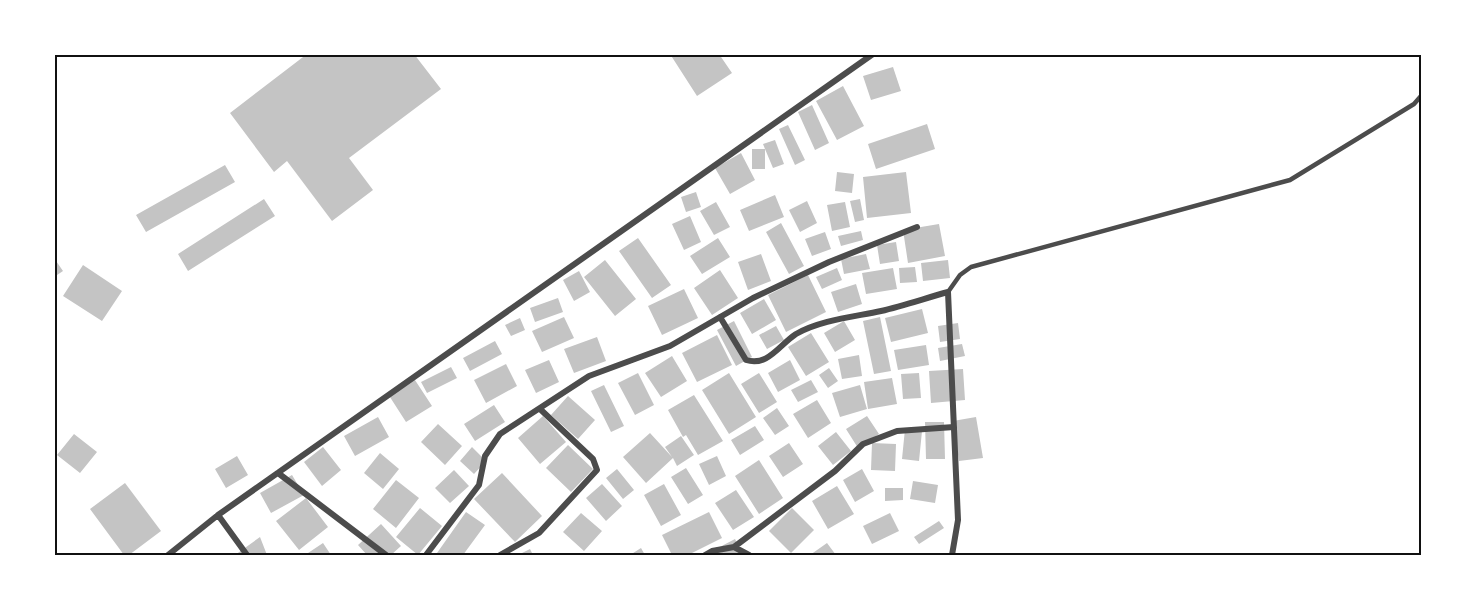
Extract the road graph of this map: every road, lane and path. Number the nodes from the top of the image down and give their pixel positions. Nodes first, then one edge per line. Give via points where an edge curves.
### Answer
1 (873, 54) edge
2 (1421, 96) edge
3 (917, 227) dead end
4 (948, 292) junction
5 (720, 317) junction
6 (540, 409) junction
7 (954, 426) junction
8 (278, 473) junction
9 (218, 515) junction
10 (734, 547) junction
11 (168, 555) edge
12 (247, 555) edge
13 (386, 555) edge
14 (426, 555) edge
15 (500, 555) edge
16 (705, 555) edge
17 (749, 555) edge
18 (952, 555) edge

1 - 8 street
2 - 4 lane via 1290,180 971,267
3 - 5 street via 829,262
4 - 5 street via 797,334 756,363 746,360
4 - 7 street
5 - 6 street via 670,346 589,376
6 - 14 street via 500,434 485,456 479,485
6 - 15 street via 593,459 597,470 539,532
7 - 10 street via 897,431 863,444 835,471
7 - 18 street via 958,520
8 - 9 street
8 - 13 street
9 - 11 street
9 - 12 street
10 - 16 street
10 - 17 street

